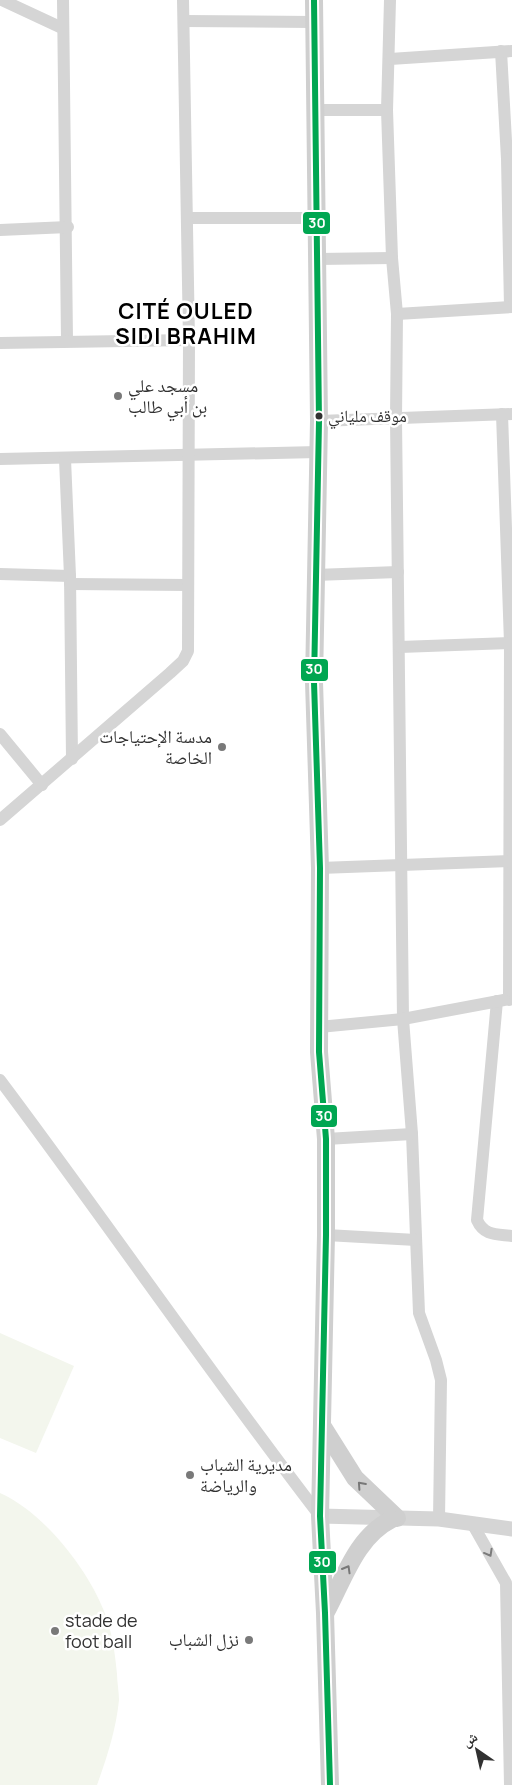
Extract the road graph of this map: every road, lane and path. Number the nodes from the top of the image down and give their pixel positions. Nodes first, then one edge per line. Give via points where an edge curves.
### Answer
1 (2, 0) edge
2 (63, 0) edge
3 (183, 0) edge
4 (314, 0) edge
5 (390, 0) edge
6 (184, 21) junction
7 (313, 22) junction
8 (62, 28) junction
9 (506, 51) edge
10 (390, 59) junction
11 (314, 110) junction
12 (387, 110) junction
13 (509, 159) edge
14 (187, 218) junction
15 (317, 218) junction
16 (68, 227) junction
17 (0, 230) edge
18 (392, 258) junction
19 (318, 259) junction
20 (511, 307) edge
21 (397, 314) junction
22 (67, 340) junction
23 (189, 340) junction
24 (0, 343) edge
25 (507, 414) edge
26 (396, 419) junction
27 (319, 421) junction
28 (318, 452) junction
29 (189, 456) junction
30 (0, 459) edge
31 (65, 459) junction
32 (398, 572) junction
33 (0, 574) edge
34 (315, 575) junction
35 (70, 580) junction
36 (188, 584) junction
37 (511, 643) edge
38 (400, 647) junction
39 (0, 734) edge
40 (72, 759) junction
41 (42, 785) junction
42 (0, 820) edge
43 (510, 861) edge
44 (402, 864) junction
45 (320, 868) junction
46 (506, 1000) edge
47 (403, 1019) junction
48 (319, 1027) junction
49 (0, 1080) edge
50 (412, 1134) junction
51 (326, 1139) junction
52 (326, 1235) junction
53 (512, 1236) edge
54 (416, 1240) junction
55 (324, 1426) junction
56 (320, 1516) junction
57 (394, 1519) junction
58 (439, 1519) junction
59 (472, 1523) junction
60 (512, 1529) edge
61 (509, 1578) edge
62 (325, 1613) junction
63 (330, 1785) edge
64 (510, 1785) edge

1 - 8 street
2 - 8 street
3 - 6 street
4 - 7 main road
5 - 10 street
6 - 7 street
6 - 14 street
7 - 11 main road
8 - 16 street
9 - 10 street
9 - 13 street
10 - 12 street
11 - 12 street
11 - 15 main road
12 - 18 street
13 - 20 street
14 - 15 street
14 - 23 street
15 - 19 main road
16 - 17 street
16 - 22 street
18 - 19 street
18 - 21 street
19 - 27 main road
20 - 21 street
21 - 26 street
22 - 23 street
22 - 24 street
23 - 29 street
25 - 26 street
25 - 37 street
26 - 27 street
26 - 32 street
27 - 28 main road
28 - 29 street
28 - 34 main road
29 - 31 street
29 - 36 street
30 - 31 street
31 - 35 street
32 - 34 street
32 - 38 street
33 - 35 street
34 - 45 main road via 314,682
35 - 36 street
35 - 40 street
36 - 40 street via 189,639 183,661
37 - 38 street
37 - 43 street
38 - 44 street
39 - 41 street
40 - 41 street
41 - 42 street
43 - 44 street
43 - 46 street
44 - 45 street
44 - 47 street
45 - 48 main road
46 - 47 street
46 - 53 street via 477,1220 486,1232
47 - 48 street
47 - 50 street
48 - 51 main road
49 - 56 street via 97,1209 217,1381
50 - 51 street
50 - 54 street
51 - 52 main road
52 - 54 street
52 - 55 main road
54 - 58 street via 419,1313 441,1380
55 - 56 main road
57 -> 55 main road via 355,1478
56 - 57 street
56 - 62 main road
57 - 58 street
62 -> 57 main road via 363,1544 375,1529
58 - 59 street
59 - 60 street
59 -> 61 street
61 - 64 street
62 - 63 main road

